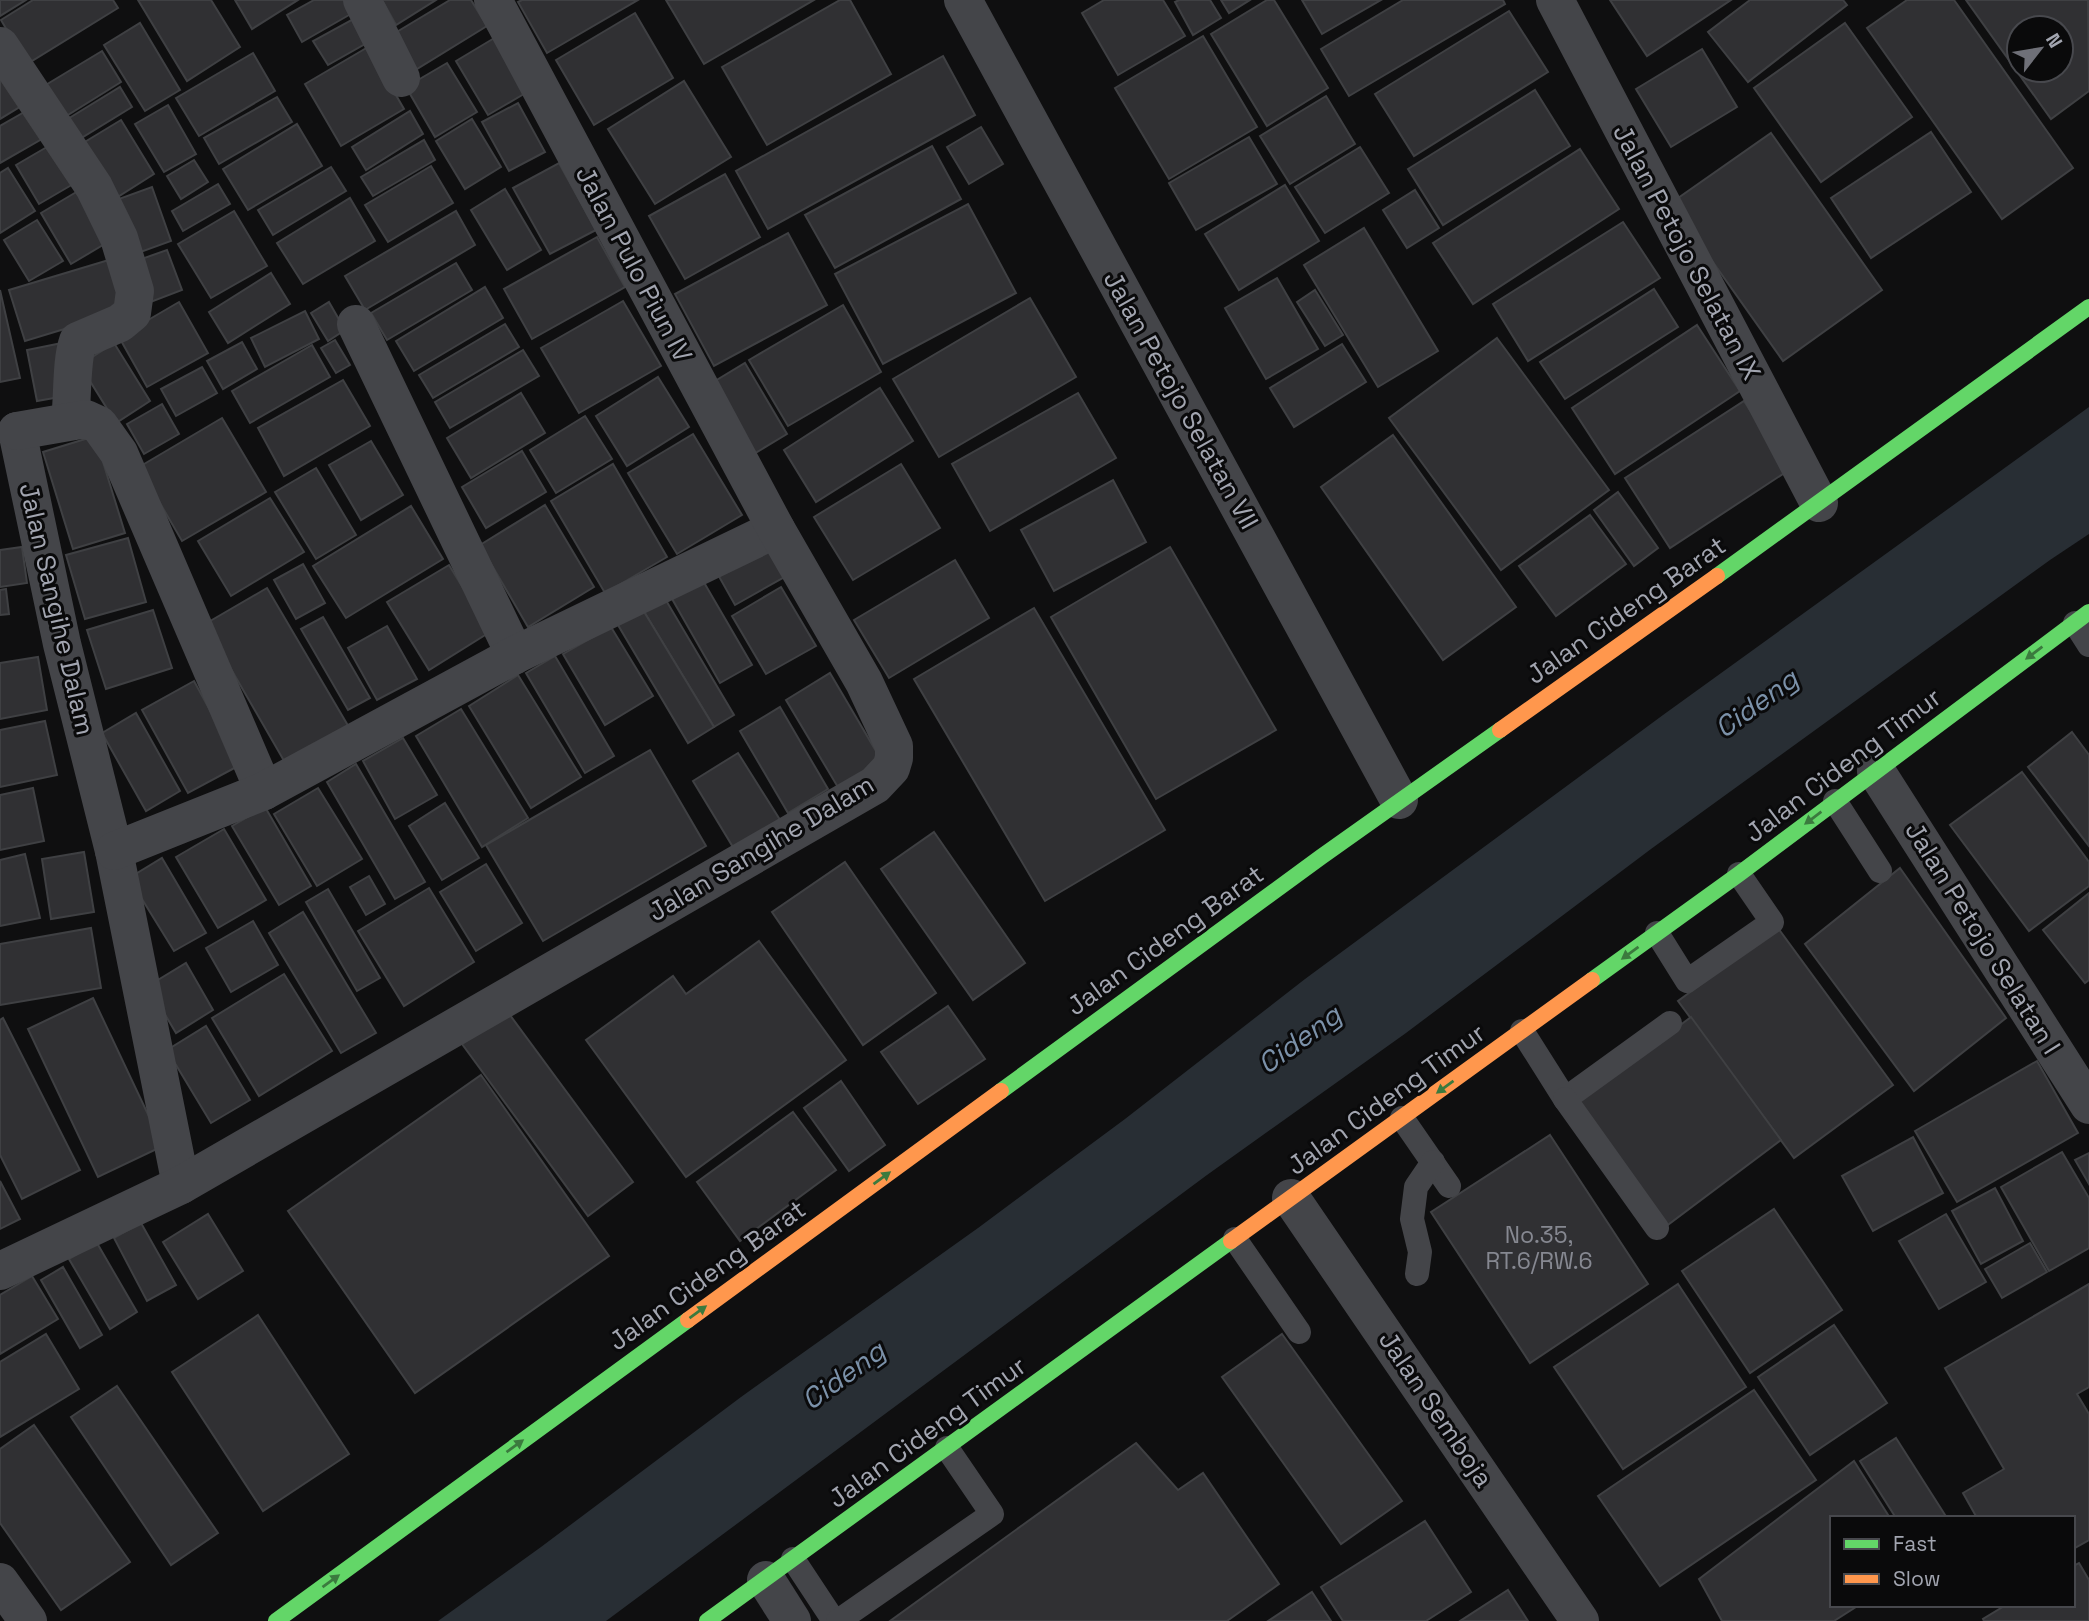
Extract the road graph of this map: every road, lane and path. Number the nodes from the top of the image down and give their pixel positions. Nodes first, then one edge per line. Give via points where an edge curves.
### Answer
1 (362, 0) edge
2 (493, 0) edge
3 (963, 0) edge
4 (1555, 0) edge
5 (0, 46) edge
6 (401, 78) dead end
7 (2089, 307) edge
8 (356, 324) dead end
9 (70, 420) junction
10 (8, 428) edge
11 (1819, 503) junction
12 (776, 529) junction
13 (2082, 617) edge
14 (2089, 645) edge
15 (515, 655) junction
16 (1876, 771) junction
17 (264, 792) junction
18 (1399, 800) junction
19 (1835, 801) junction
20 (114, 851) junction
21 (1880, 871) dead end
22 (1739, 874) junction
23 (1657, 933) junction
24 (1670, 1023) dead end
25 (1522, 1031) junction
26 (1565, 1100) junction
27 (2089, 1105) edge
28 (1402, 1118) junction
29 (1433, 1162) junction
30 (181, 1185) junction
31 (1450, 1186) dead end
32 (1291, 1198) junction
33 (1657, 1228) dead end
34 (1235, 1239) junction
35 (0, 1271) edge
36 (1417, 1274) dead end
37 (1299, 1332) dead end
38 (947, 1448) junction
39 (779, 1569) junction
40 (0, 1582) edge
41 (28, 1621) edge
42 (276, 1621) edge
43 (708, 1621) edge
44 (792, 1621) edge
45 (836, 1621) edge
46 (1580, 1621) edge

1 - 6 street
2 - 12 street, Jalan Pulo Piun IV
3 - 18 street, Jalan Petojo Selatan VII
4 - 11 street, Jalan Petojo Selatan IX
5 - 9 street via 94,187 119,237 135,291 132,313 78,341
7 - 11 main road, Jalan Cideng Barat
8 - 15 street
9 - 10 street, Jalan Sangihe Dalam
9 - 17 street, Jalan Sangihe Dalam via 86,419 99,425 119,453
10 - 20 street, Jalan Sangihe Dalam
11 - 18 main road, Jalan Cideng Barat
12 - 15 street
12 - 30 street, Jalan Sangihe Dalam via 864,682 894,746 891,768 875,785
13 - 14 lane
13 -> 16 main road, Jalan Cideng Timur
15 - 17 street
16 - 19 main road, Jalan Cideng Timur
16 - 27 street, Jalan Petojo Selatan I
17 - 20 street
42 -> 18 main road, Jalan Cideng Barat
19 - 21 lane
19 -> 22 main road, Jalan Cideng Timur
20 - 30 street, Jalan Sangihe Dalam
22 - 23 main road, Jalan Cideng Timur
22 - 23 lane via 1772,922 1687,981
23 -> 25 main road, Jalan Cideng Timur
24 - 26 lane
25 - 26 lane
25 -> 28 main road, Jalan Cideng Timur
26 - 33 lane
28 - 29 lane
28 - 32 main road, Jalan Cideng Timur
29 - 31 lane
29 - 36 lane via 1416,1187 1412,1219 1420,1252
30 - 35 street, Jalan Sangihe Dalam
32 - 34 main road, Jalan Cideng Timur
32 - 46 street, Jalan Semboja
34 - 37 lane
34 - 38 main road, Jalan Cideng Timur
38 - 39 main road, Jalan Cideng Timur
38 - 45 lane via 992,1514
39 - 43 main road, Jalan Cideng Timur
39 - 44 street
39 - 45 lane
40 - 41 street

